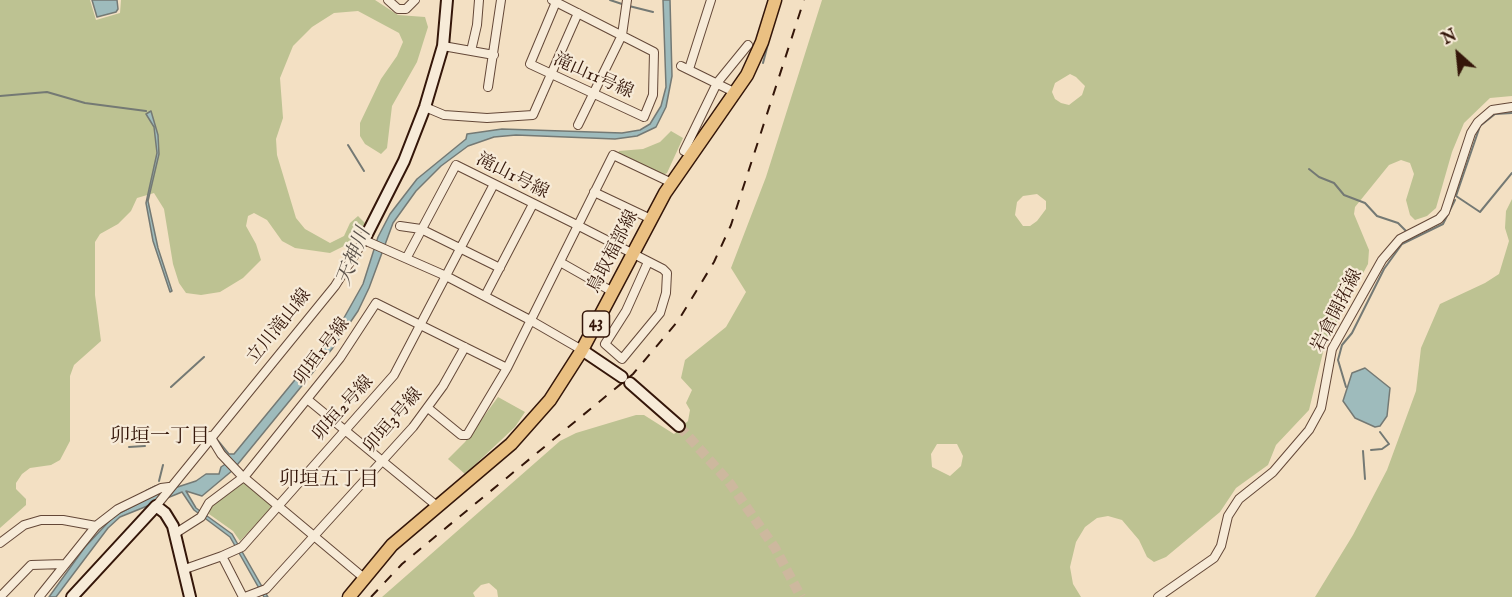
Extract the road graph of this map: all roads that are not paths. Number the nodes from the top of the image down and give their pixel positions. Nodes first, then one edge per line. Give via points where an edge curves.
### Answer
1 (388, 0) edge
2 (415, 0) edge
3 (447, 0) edge
4 (479, 0) edge
5 (501, 0) edge
6 (627, 0) edge
7 (711, 0) edge
8 (775, 0) edge
9 (554, 1) edge
10 (578, 13) junction
11 (622, 35) junction
12 (748, 45) dead end
13 (443, 46) junction
14 (471, 51) junction
15 (494, 55) junction
16 (551, 74) junction
17 (717, 83) junction
18 (488, 87) dead end
19 (594, 93) junction
20 (736, 93) junction
21 (425, 106) junction
22 (1512, 107) edge
23 (578, 125) dead end
24 (684, 151) dead end
25 (672, 183) junction
26 (494, 184) junction
27 (594, 192) junction
28 (533, 204) junction
29 (651, 219) junction
30 (577, 225) junction
31 (400, 226) dead end
32 (421, 229) junction
33 (369, 242) junction
34 (460, 248) junction
35 (633, 254) junction
36 (407, 257) junction
37 (560, 262) junction
38 (648, 262) junction
39 (500, 268) junction
40 (446, 276) junction
41 (614, 292) junction
42 (485, 297) junction
43 (530, 320) junction
44 (421, 324) junction
45 (465, 347) junction
46 (582, 350) junction
47 (622, 359) junction
48 (507, 368) junction
49 (612, 370) junction
50 (307, 399) junction
51 (428, 408) junction
52 (679, 426) tunnel mouth
53 (346, 429) junction
54 (210, 436) junction
55 (381, 460) junction
56 (245, 476) junction
57 (168, 488) junction
58 (279, 504) junction
59 (157, 505) junction
60 (437, 506) junction
61 (96, 526) junction
62 (176, 533) junction
63 (314, 535) junction
64 (0, 543) edge
65 (222, 556) junction
66 (64, 564) junction
67 (185, 569) junction
68 (364, 578) junction
69 (0, 597) edge
70 (39, 597) edge
71 (72, 597) edge
72 (190, 597) edge
73 (244, 597) edge
74 (350, 597) edge
75 (1158, 597) edge

1 - 2 street via 398,9 406,9
3 - 13 street, 立川滝山線
4 - 14 street
5 - 15 street
6 - 11 street
7 - 17 street via 685,68
8 - 20 main road, 鳥取福部線 / 43 via 759,48
9 - 10 street, 滝山11号線
9 - 16 street, 滝山11号線 via 530,64
10 - 11 street, 滝山11号線
10 - 16 street
11 - 19 street
11 - 19 street, 滝山11号線 via 654,52 653,95 646,117
12 - 17 street
13 - 14 street
13 - 21 street, 立川滝山線
14 - 15 street
15 - 18 street
16 - 19 street, 滝山11号線
16 - 21 street via 533,115 444,115
17 - 20 street
17 - 24 street
19 - 23 street
20 - 25 main road, 鳥取福部線 / 43
21 - 33 street, 立川滝山線
22 - 75 street, 岩倉開拓線 via 1492,110 1474,128 1445,212 1400,239 1382,260 1332,349 1321,408 1309,430 1273,472 1239,499 1227,516 1221,546 1214,558
25 - 27 street via 615,152
25 - 29 main road, 鳥取福部線 / 43
26 - 28 street, 滝山1号線
26 - 32 street, 滝山1号線 via 456,165
26 - 34 street, 卯垣2号線
27 - 29 street
27 - 30 street
28 - 30 street, 滝山1号線
28 - 39 street
29 - 35 main road, 鳥取福部線 / 43
30 - 35 street, 滝山1号線
30 - 37 street
31 - 32 street
32 - 34 street
32 - 36 street, 滝山1号線
33 - 36 street
33 - 54 street, 立川滝山線
34 - 39 street
34 - 40 street, 卯垣2号線
35 - 38 street, 滝山1号線
35 - 41 main road, 鳥取福部線 / 43
36 - 40 street
37 - 41 street
37 - 43 street
38 - 47 street via 626,311 605,344
38 - 47 street, 滝山1号線 via 667,273 663,304 657,318
39 - 42 street
40 - 42 street
40 - 44 street, 卯垣2号線
41 - 46 main road, 鳥取福部線 / 43
42 - 43 street
43 - 46 street
43 - 48 street
44 - 45 street, 卯垣1号線
44 - 50 street, 卯垣1号線 via 376,303 351,343
44 - 53 street, 卯垣2号線 via 394,375
45 - 48 street, 卯垣1号線
45 - 51 street, 卯垣3号線
46 - 49 street
46 - 60 main road, 鳥取福部線 / 43 via 524,431
47 - 49 street
48 - 51 street via 467,435
49 - 52 street
50 - 53 street
50 - 56 street, 卯垣1号線
51 - 55 street, 卯垣3号線
53 - 55 street
53 - 58 street, 卯垣2号線
54 - 56 street via 227,460
54 - 57 street, 立川滝山線
55 - 60 street
55 - 63 street, 卯垣3号線
56 - 58 street
56 - 62 street, 卯垣1号線 via 209,503 203,515
57 - 59 street, 立川滝山線
57 - 61 street via 160,488 118,509
58 - 63 street
58 - 65 street, 卯垣2号線 via 239,548
59 - 62 street
59 - 71 street, 立川滝山線
60 - 68 main road, 鳥取福部線 / 43 via 392,545
61 - 64 street via 41,520 24,525
61 - 66 street
62 - 67 street
63 - 68 street
63 - 73 street, 卯垣3号線 via 262,590
65 - 67 street
65 - 73 street
66 - 69 street via 31,565
66 - 70 street
67 - 72 street
68 - 74 main road, 鳥取福部線 / 43

